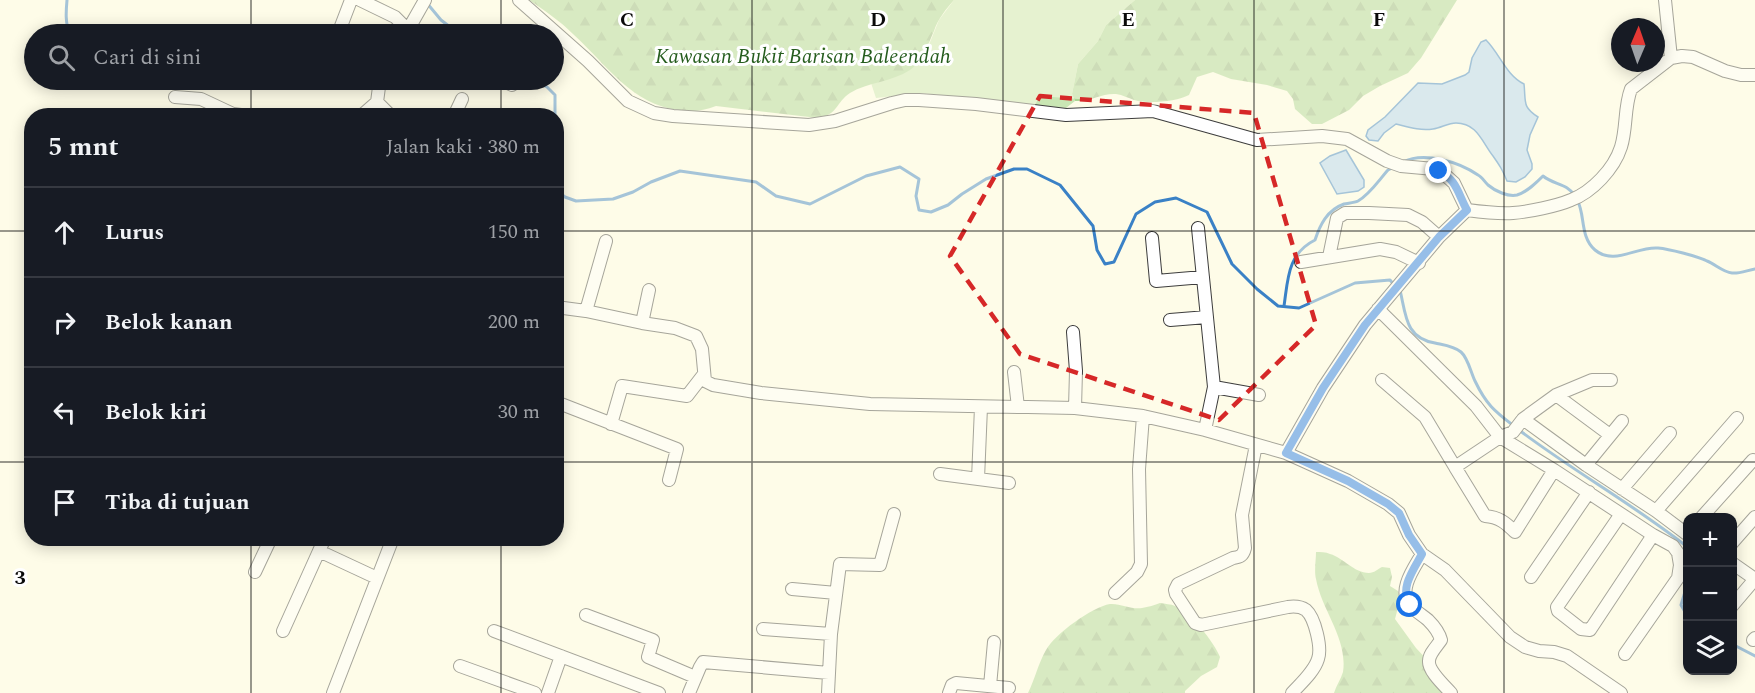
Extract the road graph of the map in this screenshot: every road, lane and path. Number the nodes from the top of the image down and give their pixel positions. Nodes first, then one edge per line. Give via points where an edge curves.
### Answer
1 (351, 0) edge
2 (360, 0) edge
3 (519, 0) edge
4 (1665, 0) edge
5 (424, 1) edge
6 (342, 24) edge
7 (401, 24) edge
8 (411, 24) edge
9 (546, 24) edge
10 (564, 40) edge
11 (1671, 58) junction
12 (1755, 75) edge
13 (379, 90) edge
14 (175, 97) dead end
15 (462, 99) dead end
16 (377, 102) junction
17 (220, 108) edge
18 (370, 108) edge
19 (383, 108) edge
20 (458, 108) edge
21 (1467, 210) junction
22 (1198, 228) dead end
23 (1439, 237) junction
24 (1152, 238) dead end
25 (606, 241) dead end
26 (1329, 257) junction
27 (1301, 262) dead end
28 (1419, 263) junction
29 (1203, 277) junction
30 (649, 290) dead end
31 (564, 308) edge
32 (1378, 309) junction
33 (585, 311) junction
34 (1207, 317) junction
35 (1170, 320) dead end
36 (642, 324) junction
37 (1073, 332) dead end
38 (1014, 372) dead end
39 (704, 374) junction
40 (1382, 380) dead end
41 (1611, 380) dead end
42 (1214, 387) junction
43 (1259, 395) dead end
44 (1556, 395) junction
45 (564, 405) edge
46 (981, 406) junction
47 (1018, 407) junction
48 (1075, 408) junction
49 (1143, 416) junction
50 (1737, 418) dead end
51 (1622, 421) dead end
52 (611, 424) junction
53 (1519, 424) junction
54 (1205, 429) junction
55 (1670, 433) dead end
56 (1610, 435) junction
57 (1500, 437) junction
58 (1256, 445) junction
59 (1286, 453) junction
60 (1753, 460) dead end
61 (1586, 465) junction
62 (1455, 467) junction
63 (1554, 470) junction
64 (940, 474) dead end
65 (978, 479) junction
66 (669, 480) dead end
67 (1009, 483) dead end
68 (1622, 489) junction
69 (1589, 492) junction
70 (1656, 511) junction
71 (1622, 513) junction
72 (1705, 513) edge
73 (894, 514) dead end
74 (1755, 517) edge
75 (1683, 531) edge
76 (1653, 535) junction
77 (1737, 537) edge
78 (267, 546) edge
79 (322, 546) edge
80 (390, 546) edge
81 (319, 551) junction
82 (1422, 554) junction
83 (1737, 566) edge
84 (255, 572) dead end
85 (1531, 577) dead end
86 (377, 578) junction
87 (1755, 579) edge
88 (792, 589) dead end
89 (836, 593) junction
90 (1115, 593) dead end
91 (1737, 600) edge
92 (586, 615) dead end
93 (763, 629) dead end
94 (283, 631) dead end
95 (494, 631) dead end
96 (831, 634) junction
97 (994, 642) dead end
98 (1625, 654) dead end
99 (561, 656) junction
100 (460, 666) dead end
101 (829, 673) junction
102 (695, 677) junction
103 (990, 686) junction
104 (1009, 688) dead end
105 (333, 693) edge
106 (535, 693) edge
107 (548, 693) edge
108 (659, 693) edge
109 (689, 693) edge
110 (828, 693) edge
111 (949, 693) edge
112 (1292, 693) edge
113 (1451, 693) edge
114 (1621, 693) edge

1 - 6 street
2 - 7 street via 395,17
3 - 9 street
4 - 11 street
5 - 8 street
10 - 21 street via 628,100 654,113 810,125 905,100 976,104 1066,116 1153,111 1257,140 1322,136 1347,139 1387,161 1434,169 1450,177
11 - 12 street via 1693,57 1725,71
11 - 21 street via 1632,89 1616,160 1586,192 1572,200 1514,213
13 - 16 street
14 - 17 street via 201,99
15 - 20 street
16 - 18 street
16 - 19 street
21 - 23 street
22 - 29 street
23 - 26 street via 1408,215 1345,213 1337,218
23 - 28 street
24 - 29 street via 1156,281
25 - 33 street
26 - 27 street
26 - 28 street via 1380,249
28 - 32 street
29 - 34 street
30 - 36 street
31 - 33 street
32 - 57 street via 1476,406
32 - 59 street via 1323,388
33 - 36 street
34 - 35 street
34 - 42 street
36 - 39 street via 675,328 696,336 702,349
37 - 48 street
38 - 47 street
39 - 46 street via 705,381 713,385 761,393 870,404
39 - 52 street via 687,396 622,386
40 - 62 street via 1425,417
41 - 44 street via 1592,380
42 - 43 street
42 - 54 street
44 - 53 street
44 - 56 street
45 - 52 street
46 - 47 street
46 - 65 street
47 - 48 street
48 - 49 street
49 - 54 street
49 - 90 street via 1139,469 1141,564
50 - 70 street
51 - 56 street
52 - 66 street via 677,449
53 - 57 street
53 - 61 street
54 - 58 street
55 - 68 street
56 - 61 street
57 - 62 street
57 - 63 street
58 - 59 street
58 - 112 street via 1242,514 1244,553 1178,584 1175,590 1195,623 1201,625 1288,607 1298,606 1307,611 1320,642 1319,658
59 - 82 street via 1388,504 1399,513
60 - 72 street
61 - 68 street
62 - 63 street via 1485,516 1502,520 1515,532
63 - 69 street
64 - 65 street
65 - 67 street
68 - 70 street
69 - 71 street
69 - 85 street
70 - 75 street
71 - 76 street
71 - 76 street via 1557,607 1581,629 1590,630
73 - 89 street via 880,565 840,564
74 - 77 street
76 - 98 street via 1673,546 1678,554 1678,578
78 - 84 street
79 - 81 street
80 - 86 street
81 - 86 street
81 - 94 street
82 - 113 street via 1405,598 1439,633 1441,640 1430,657 1430,667
82 - 114 street via 1445,570 1525,647 1567,656
83 - 87 street
86 - 105 street
87 - 91 street
88 - 89 street
89 - 96 street
92 - 102 street via 653,640 648,657
93 - 96 street
95 - 99 street
96 - 101 street
97 - 103 street
99 - 107 street
99 - 108 street
100 - 106 street
101 - 102 street via 704,662
101 - 110 street
102 - 109 street
103 - 104 street
103 - 111 street via 956,683

